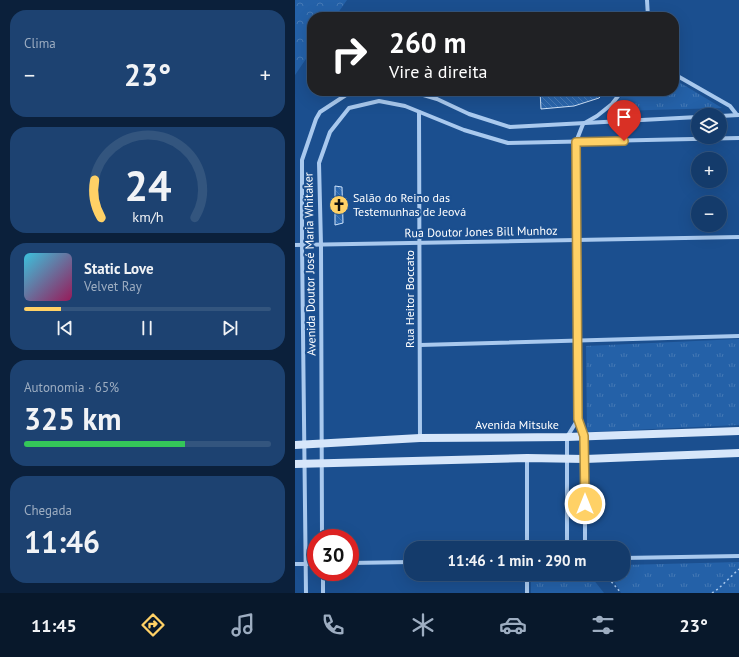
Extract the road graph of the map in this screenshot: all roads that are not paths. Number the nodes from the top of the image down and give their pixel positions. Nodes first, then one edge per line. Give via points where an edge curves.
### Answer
1 (647, 0) edge
2 (648, 12) edge
3 (679, 77) edge
4 (344, 96) edge
5 (427, 96) edge
6 (618, 96) edge
7 (419, 112) junction
8 (738, 115) edge
9 (727, 116) edge
10 (691, 117) edge
11 (583, 124) junction
12 (739, 138) edge
13 (576, 142) junction
14 (739, 237) edge
15 (577, 240) junction
16 (419, 243) junction
17 (295, 245) edge
18 (302, 245) junction
19 (321, 245) junction
20 (739, 336) edge
21 (578, 340) junction
22 (420, 345) junction
23 (578, 419) junction
24 (739, 431) edge
25 (584, 436) junction
26 (567, 437) junction
27 (420, 438) junction
28 (321, 444) junction
29 (304, 445) junction
30 (295, 446) edge
31 (739, 453) edge
32 (527, 458) junction
33 (567, 459) junction
34 (585, 460) junction
35 (322, 463) junction
36 (295, 464) edge
37 (304, 464) junction
38 (323, 529) edge
39 (527, 541) edge
40 (567, 541) edge
41 (585, 541) edge
42 (739, 556) edge
43 (630, 558) edge
44 (404, 562) edge
45 (359, 563) edge
46 (295, 564) edge
47 (305, 564) junction
48 (323, 581) edge
49 (527, 581) edge
50 (306, 593) edge
51 (323, 593) edge
52 (527, 593) edge

1 - 2 street
3 - 8 street via 730,106
4 - 18 street, Avenida Doutor José Maria Whitaker via 320,112 302,160
5 - 11 street via 469,114 510,127
6 - 11 street via 597,116
7 - 13 street, Avenida Doutor José Maria Whitaker via 464,130 508,143
7 - 16 street, Rua Heitor Boccato
7 - 19 street, Avenida Doutor José Maria Whitaker via 405,106 379,101 349,108 329,132 319,163
8 - 9 street
10 - 11 street
11 - 13 street
12 - 13 street, Avenida Doutor José Maria Whitaker
13 - 15 street
14 - 15 street, Rua Doutor Jones Bill Munhoz
15 - 16 street, Rua Doutor Jones Bill Munhoz
15 - 21 street
16 - 19 street, Rua Doutor Jones Bill Munhoz
16 - 22 street, Rua Heitor Boccato
17 - 18 street, Rua Doutor Jones Bill Munhoz
18 - 19 street, Rua Doutor Jones Bill Munhoz
18 - 29 street, Avenida Doutor José Maria Whitaker
19 - 28 street, Avenida Doutor José Maria Whitaker
20 - 21 street
21 - 22 street
21 - 23 street
22 - 27 street, Rua Heitor Boccato
23 - 25 street
23 - 26 street
24 - 25 main road, Avenida Mitsuke
25 - 26 main road, Avenida Mitsuke
25 - 34 street
26 - 27 main road, Avenida Mitsuke
26 - 33 street
27 - 28 main road, Avenida Mitsuke
28 - 29 main road, Avenida Mitsuke
28 - 35 street, Avenida Doutor José Maria Whitaker
29 - 30 main road, Avenida Mitsuke
29 - 37 street, Avenida Doutor José Maria Whitaker
31 - 34 main road
32 - 33 main road
32 - 35 main road
32 - 39 street
33 - 34 main road
33 - 40 street
34 - 41 street
35 - 37 main road
35 - 38 street, Avenida Doutor José Maria Whitaker
36 - 37 main road
37 - 47 street, Avenida Doutor José Maria Whitaker
42 - 43 street
44 - 45 street
46 - 47 street
47 - 50 street, Avenida Doutor José Maria Whitaker
48 - 51 street
49 - 52 street

